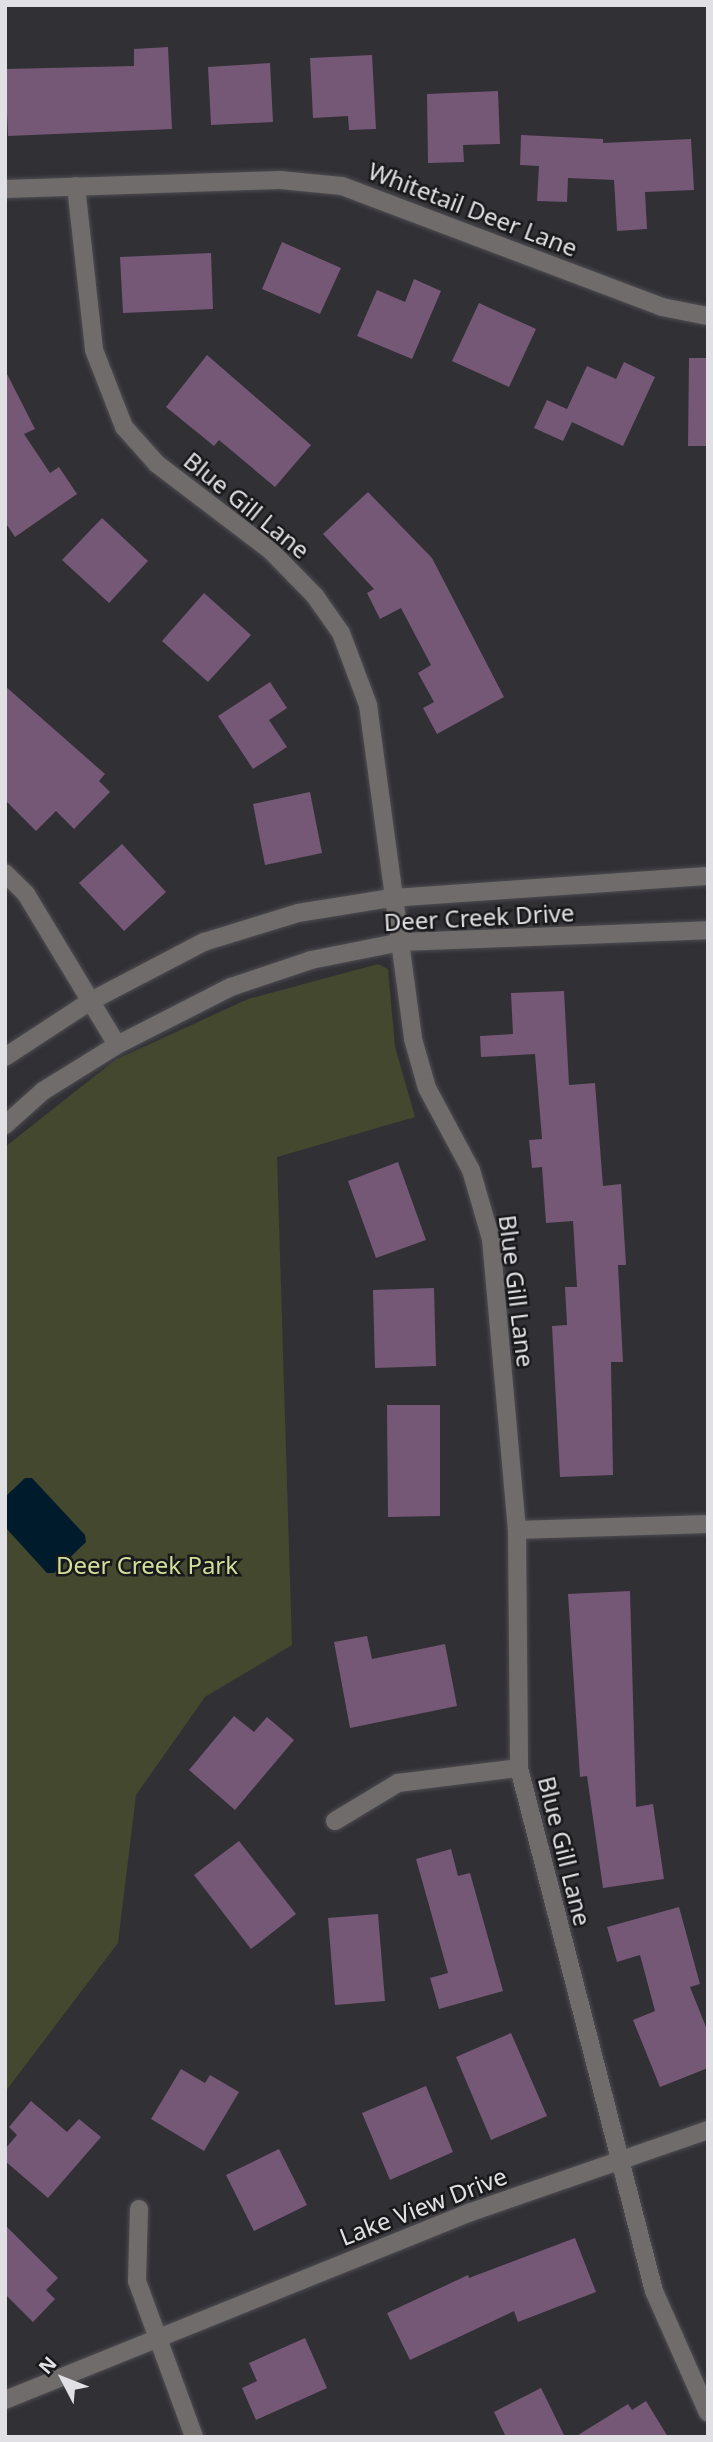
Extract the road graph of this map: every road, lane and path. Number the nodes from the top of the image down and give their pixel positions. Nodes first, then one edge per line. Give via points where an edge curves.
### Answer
1 (76, 186) junction
2 (5, 189) edge
3 (708, 316) edge
4 (5, 873) edge
5 (708, 876) edge
6 (392, 898) junction
7 (708, 930) edge
8 (401, 942) junction
9 (89, 1002) junction
10 (117, 1045) junction
11 (5, 1057) edge
12 (5, 1125) edge
13 (708, 1524) edge
14 (517, 1530) junction
15 (519, 1768) junction
16 (335, 1821) dead end
17 (708, 2130) edge
18 (623, 2158) junction
19 (139, 2208) dead end
20 (160, 2337) junction
21 (5, 2400) edge
22 (708, 2413) edge
23 (194, 2437) edge

1 - 2 street, Whitetail Deer Lane
1 - 3 street, Whitetail Deer Lane via 280,180 342,186 662,307
1 - 6 street, Blue Gill Lane via 94,350 124,427 158,464 271,551 341,633 368,705
4 - 9 street via 26,894
5 - 6 street, Deer Creek Drive
6 - 8 street, Blue Gill Lane
6 - 9 street, Deer Creek Drive via 298,913 204,942
7 - 8 street, Deer Creek Drive
8 - 10 street, Deer Creek Drive via 311,960 231,987
8 - 14 street, Blue Gill Lane via 413,1039 427,1088 471,1170 491,1239
9 - 10 street
9 - 11 street, Deer Creek Drive
10 - 12 street, Deer Creek Drive via 43,1091
13 - 14 street
14 - 15 street, Blue Gill Lane
15 - 16 street via 398,1783
15 - 18 street, Blue Gill Lane
17 - 18 street, Lake View Drive
18 - 20 street, Lake View Drive via 471,2213
18 - 22 street, Blue Gill Lane via 654,2291
19 - 20 street via 137,2281
20 - 21 street, Lake View Drive
20 - 23 street

